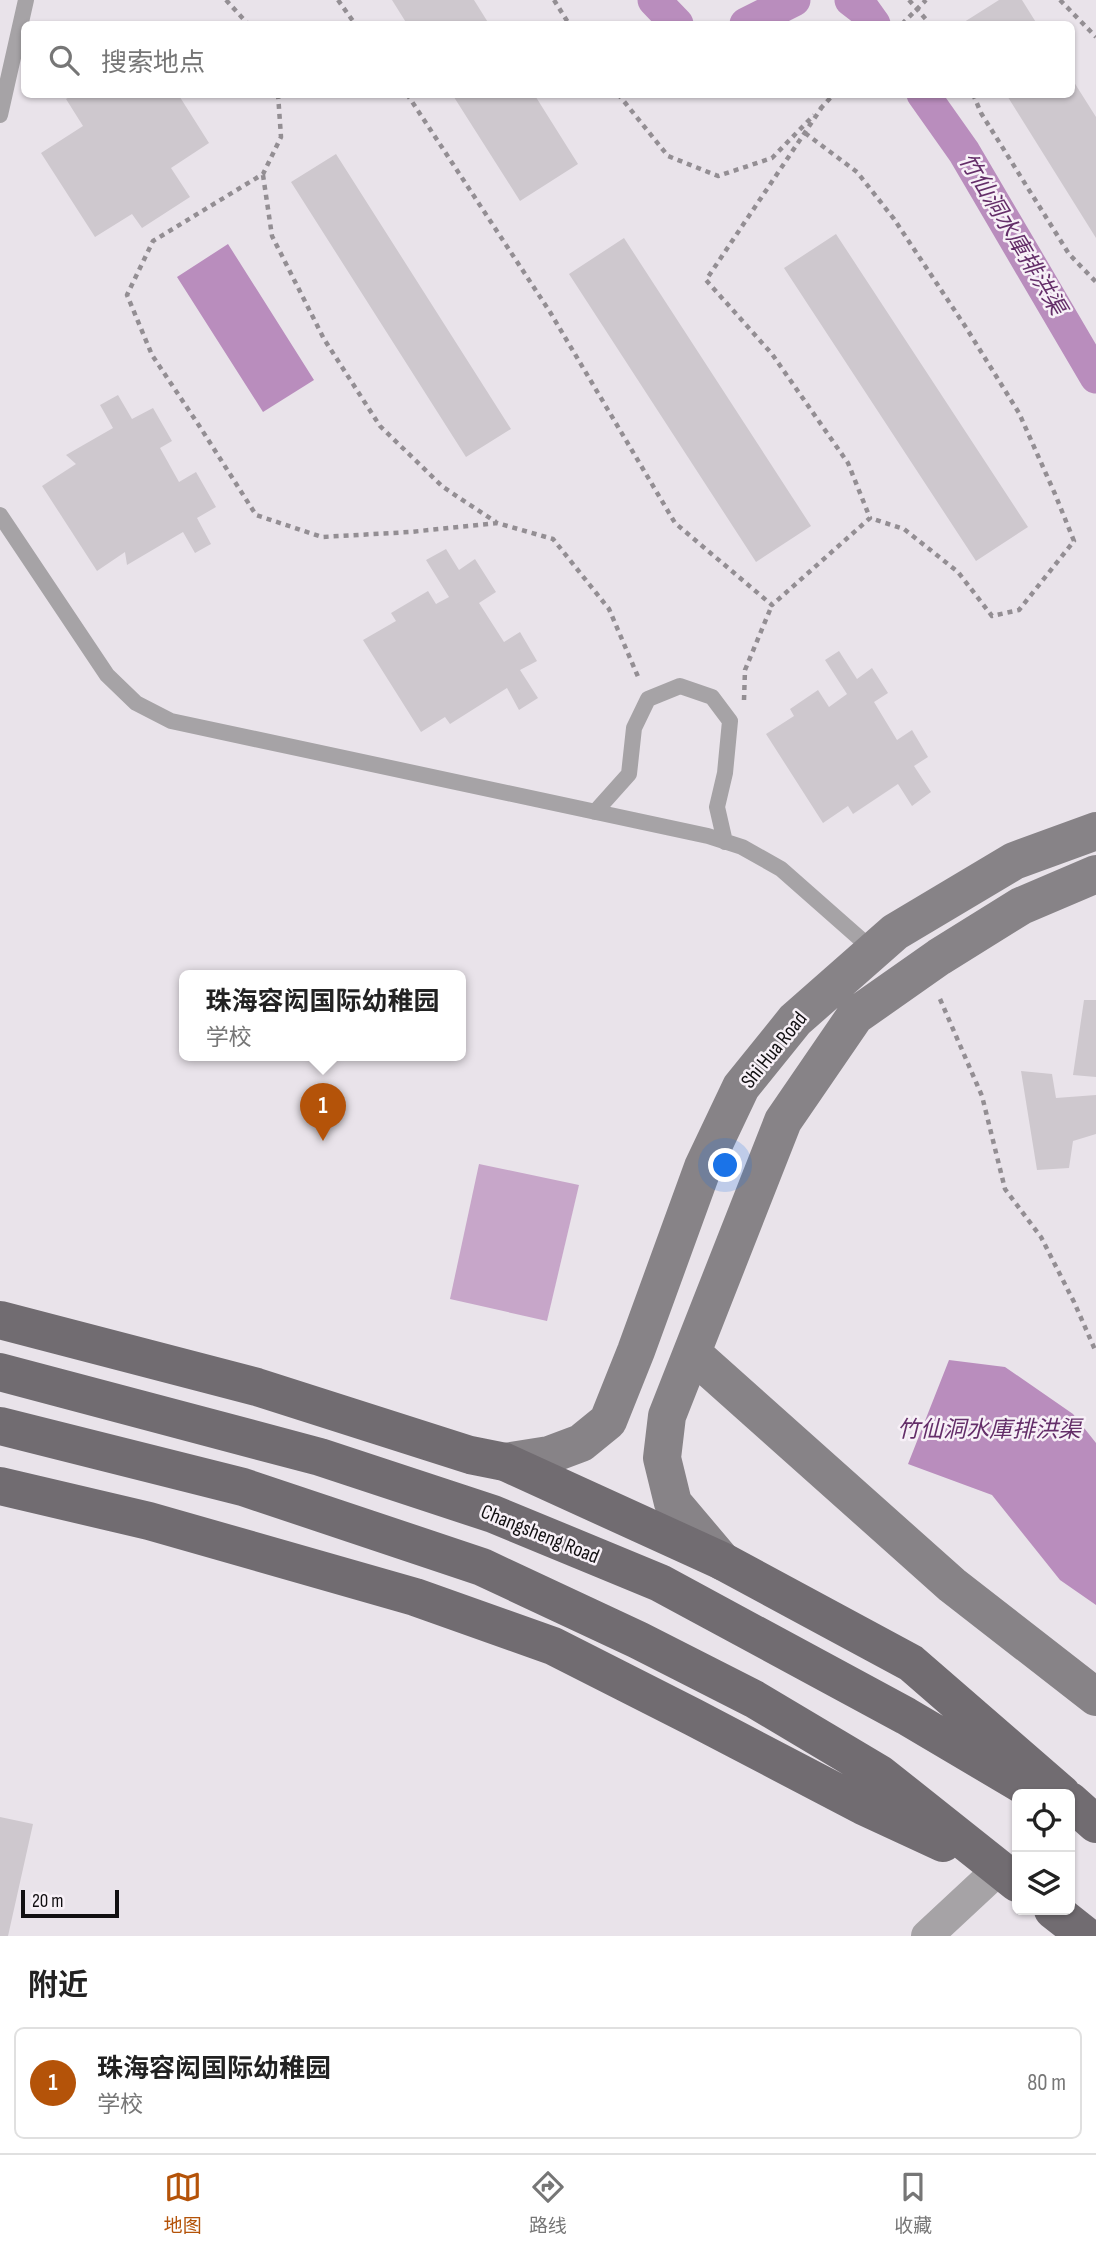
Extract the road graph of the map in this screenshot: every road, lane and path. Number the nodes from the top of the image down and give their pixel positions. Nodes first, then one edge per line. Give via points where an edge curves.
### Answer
1 (26, 0) edge
2 (226, 0) edge
3 (338, 0) edge
4 (554, 0) edge
5 (909, 0) edge
6 (926, 0) edge
7 (1060, 0) edge
8 (917, 9) junction
9 (21, 21) edge
10 (245, 21) edge
11 (353, 21) edge
12 (567, 21) edge
13 (905, 21) edge
14 (927, 21) edge
15 (21, 22) edge
16 (1096, 37) edge
17 (278, 98) edge
18 (410, 98) edge
19 (621, 98) edge
20 (830, 98) edge
21 (975, 98) edge
22 (822, 107) junction
23 (0, 116) edge
24 (804, 133) junction
25 (263, 174) junction
26 (1096, 282) edge
27 (0, 515) edge
28 (870, 518) junction
29 (497, 523) junction
30 (772, 605) junction
31 (648, 699) junction
32 (744, 709) dead end
33 (594, 813) junction
34 (1096, 831) edge
35 (725, 842) junction
36 (1096, 874) edge
37 (874, 951) junction
38 (925, 966) junction
39 (0, 1320) edge
40 (1096, 1352) edge
41 (692, 1353) junction
42 (0, 1371) edge
43 (0, 1426) edge
44 (505, 1462) junction
45 (0, 1486) edge
46 (722, 1561) junction
47 (1096, 1697) edge
48 (1030, 1789) edge
49 (1056, 1789) edge
50 (1075, 1806) edge
51 (1075, 1815) edge
52 (1096, 1826) edge
53 (1008, 1876) edge
54 (1059, 1915) edge
55 (927, 1936) edge
56 (1086, 1936) edge

1 - 9 lane
2 - 10 path
3 - 11 path
4 - 12 path
5 - 8 path
6 - 8 path
7 - 16 path
8 - 13 path
8 - 14 path
15 - 23 lane
17 - 25 path via 282,137
18 - 30 path via 550,312 675,523
19 - 22 path via 668,156 718,176 772,158
20 - 22 path
21 - 26 path via 1069,254
22 - 24 path
24 - 28 path via 706,280 772,354 848,463
24 - 28 path via 857,172 894,219 1019,413 1074,541 1019,610 992,616 958,572 937,554 904,528
25 - 29 path via 272,236 324,339 380,426 443,487
25 - 29 path via 153,241 127,295 152,355 256,514 322,537
27 - 33 lane via 107,675 136,704 171,722
28 - 30 path
29 - 31 path via 553,539 609,609
30 - 32 path via 745,670
31 - 33 lane via 634,728 629,774
31 - 35 lane via 680,686 712,697 730,722 717,807
33 - 35 lane
34 - 37 street, Shi Hua Road via 1014,861 895,932
35 - 37 lane via 781,869
36 - 38 street via 1021,906
37 - 44 street, Shi Hua Road via 795,1020 741,1087 703,1167 608,1421 581,1443 549,1455
38 - 40 path via 982,1096 1005,1189 1041,1237
38 - 41 street via 855,1016 783,1121
39 - 44 main road via 257,1387
41 - 46 street via 667,1416 662,1458 673,1503
41 - 47 street via 952,1585
42 - 48 main road, Changsheng Road via 320,1457 493,1514 660,1583
43 - 53 main road via 243,1487 482,1567 754,1699 880,1774
44 - 46 main road
45 - 53 main road via 149,1521 415,1597 553,1646
46 - 49 main road via 911,1662
50 - 52 main road
51 - 52 main road
53 - 55 street
54 - 56 main road

